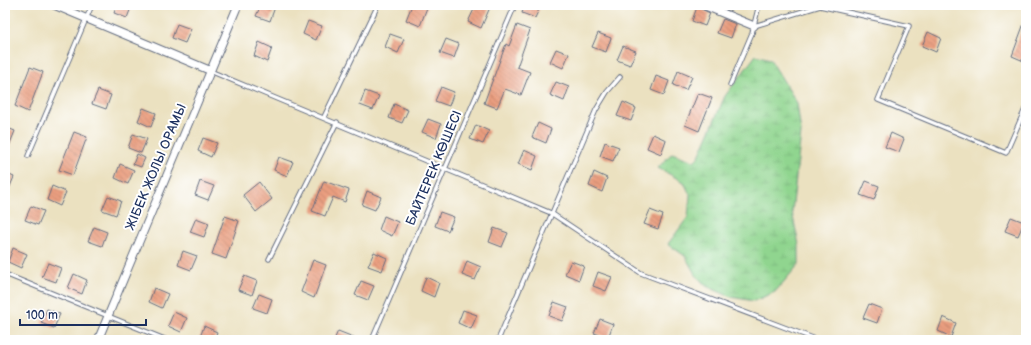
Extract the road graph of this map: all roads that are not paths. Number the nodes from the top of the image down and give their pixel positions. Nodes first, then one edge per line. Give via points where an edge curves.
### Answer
1 (54, 5) edge
2 (92, 5) edge
3 (238, 5) edge
4 (378, 5) edge
5 (515, 5) edge
6 (703, 5) edge
7 (759, 5) edge
8 (86, 18) junction
9 (754, 26) junction
10 (210, 70) junction
11 (620, 77) dead end
12 (730, 85) dead end
13 (1026, 107) edge
14 (324, 117) junction
15 (336, 122) junction
16 (28, 156) dead end
17 (444, 168) junction
18 (551, 213) junction
19 (269, 259) dead end
20 (5, 274) edge
21 (107, 315) junction
22 (98, 340) edge
23 (167, 340) edge
24 (372, 340) edge
25 (498, 340) edge
26 (818, 340) edge

1 - 8 street
2 - 8 lane
3 - 10 street, ЖІБЕК ЖОЛЫ ОРАМЫ
4 - 14 lane
5 - 17 lane, БАЙТЕРЕК КӨШЕСІ
6 - 9 street
7 - 9 lane
8 - 10 street
8 - 16 lane
9 - 12 lane
9 - 13 lane via 820,6 909,26 878,100 1006,153
10 - 14 lane
10 - 21 street, ЖІБЕК ЖОЛЫ ОРАМЫ
11 - 18 lane via 596,110
14 - 15 lane
15 - 17 lane
15 - 19 lane
17 - 18 lane
17 - 24 lane, БАЙТЕРЕК КӨШЕСІ
18 - 25 lane
18 - 26 lane via 641,273
20 - 21 lane
21 - 22 street, ЖІБЕК ЖОЛЫ ОРАМЫ
21 - 23 lane

